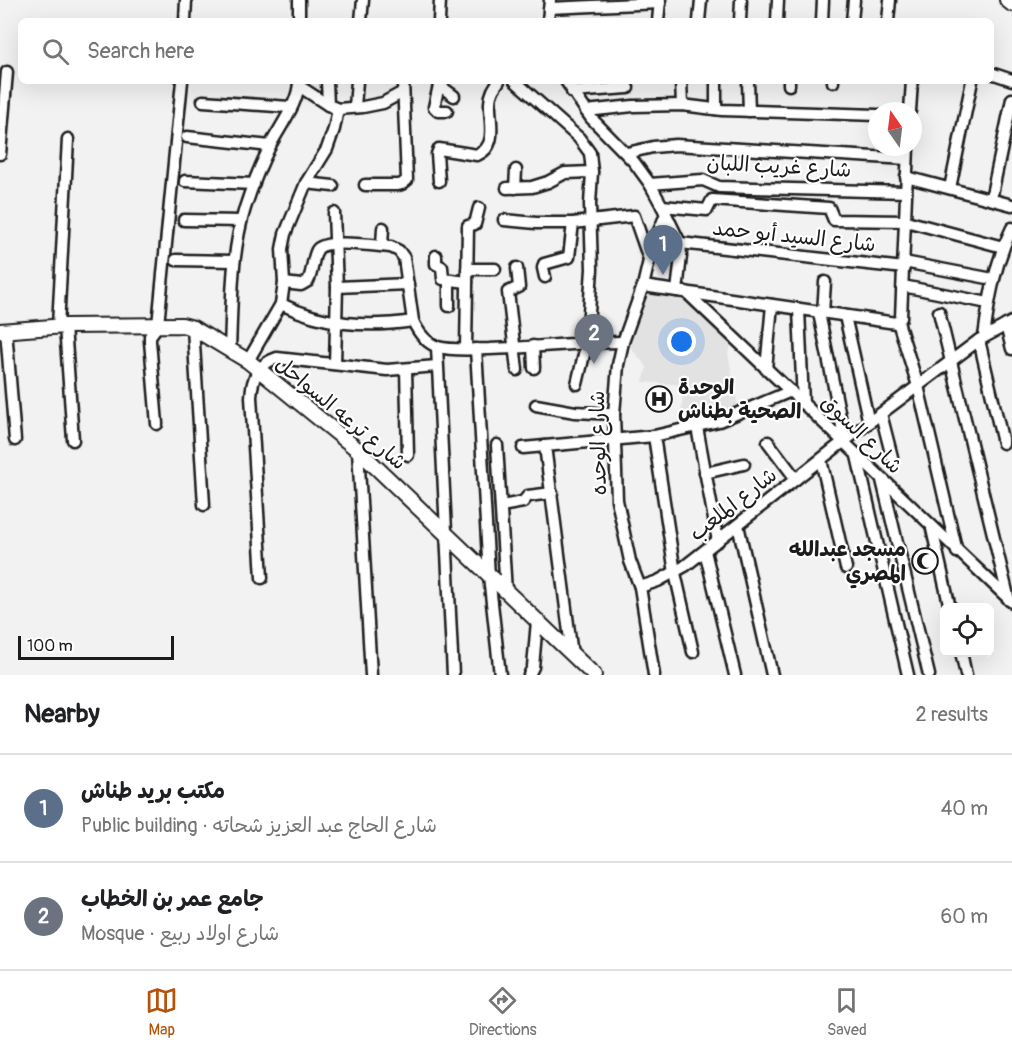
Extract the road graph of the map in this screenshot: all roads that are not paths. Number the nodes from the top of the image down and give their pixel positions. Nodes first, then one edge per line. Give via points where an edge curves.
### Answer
1 (186, 0) edge
2 (299, 0) edge
3 (363, 0) edge
4 (440, 0) edge
5 (700, 0) edge
6 (741, 0) edge
7 (778, 0) edge
8 (823, 0) edge
9 (854, 0) edge
10 (890, 0) edge
11 (1007, 0) edge
12 (660, 2) edge
13 (1012, 3) edge
14 (549, 4) edge
15 (185, 18) edge
16 (299, 18) edge
17 (362, 18) edge
18 (439, 18) edge
19 (658, 18) edge
20 (699, 18) edge
21 (740, 18) edge
22 (777, 18) edge
23 (822, 18) edge
24 (852, 18) edge
25 (888, 18) edge
26 (7, 72) dead end
27 (994, 74) edge
28 (1012, 80) edge
29 (182, 84) edge
30 (299, 84) edge
31 (328, 84) edge
32 (357, 84) edge
33 (439, 84) edge
34 (440, 84) edge
35 (497, 84) edge
36 (518, 84) edge
37 (568, 84) edge
38 (681, 84) edge
39 (716, 84) edge
40 (748, 84) edge
41 (912, 84) edge
42 (971, 84) edge
43 (403, 86) edge
44 (628, 88) dead end
45 (572, 92) junction
46 (454, 96) dead end
47 (1012, 99) edge
48 (203, 101) dead end
49 (911, 102) edge
50 (682, 105) junction
51 (291, 107) junction
52 (333, 107) junction
53 (355, 107) junction
54 (716, 109) junction
55 (447, 111) dead end
56 (586, 111) junction
57 (748, 111) junction
58 (868, 115) edge
59 (187, 137) dead end
60 (490, 139) junction
61 (68, 140) dead end
62 (502, 143) dead end
63 (270, 146) junction
64 (627, 153) junction
65 (0, 154) edge
66 (908, 159) joint
67 (516, 170) dead end
68 (592, 172) junction
69 (906, 177) junction
70 (185, 181) dead end
71 (439, 181) dead end
72 (306, 183) junction
73 (254, 184) junction
74 (650, 184) junction
75 (365, 185) dead end
76 (333, 186) dead end
77 (950, 188) junction
78 (906, 192) junction
79 (991, 199) junction
80 (1012, 205) edge
81 (478, 208) dead end
82 (664, 210) junction
83 (334, 213) dead end
84 (183, 220) dead end
85 (504, 220) dead end
86 (241, 221) junction
87 (590, 221) junction
88 (906, 221) junction
89 (573, 223) junction
90 (383, 228) dead end
91 (1012, 228) edge
92 (336, 243) junction
93 (680, 243) junction
94 (382, 246) junction
95 (1003, 247) junction
96 (436, 256) dead end
97 (649, 259) junction
98 (176, 260) dead end
99 (234, 261) junction
100 (904, 265) junction
101 (517, 268) dead end
102 (467, 269) junction
103 (495, 269) dead end
104 (545, 277) dead end
105 (993, 279) junction
106 (449, 280) junction
107 (467, 282) junction
108 (825, 282) dead end
109 (284, 283) junction
110 (408, 284) junction
111 (337, 286) junction
112 (643, 286) junction
113 (903, 286) junction
114 (682, 291) junction
115 (988, 303) junction
116 (281, 304) junction
117 (772, 305) junction
118 (449, 306) dead end
119 (799, 309) junction
120 (939, 312) dead end
121 (821, 313) junction
122 (845, 316) junction
123 (413, 321) junction
124 (894, 322) junction
125 (336, 323) junction
126 (1009, 323) edge
127 (158, 325) junction
128 (61, 326) junction
129 (193, 328) junction
130 (3, 331) edge
131 (982, 339) junction
132 (586, 342) junction
133 (623, 342) junction
134 (533, 346) junction
135 (436, 347) junction
136 (513, 348) junction
137 (230, 349) junction
138 (471, 349) junction
139 (1012, 349) edge
140 (951, 361) junction
141 (336, 364) junction
142 (253, 366) junction
143 (437, 366) junction
144 (534, 368) dead end
145 (406, 369) junction
146 (766, 369) junction
147 (517, 370) dead end
148 (577, 384) dead end
149 (918, 386) junction
150 (791, 392) junction
151 (803, 404) junction
152 (536, 405) dead end
153 (614, 414) junction
154 (881, 414) junction
155 (869, 423) junction
156 (157, 424) dead end
157 (697, 427) junction
158 (654, 436) junction
159 (15, 440) dead end
160 (73, 440) dead end
161 (614, 441) junction
162 (768, 442) dead end
163 (844, 442) junction
164 (1004, 443) dead end
165 (497, 445) dead end
166 (545, 446) junction
167 (523, 448) dead end
168 (358, 450) junction
169 (408, 455) dead end
170 (856, 455) junction
171 (892, 457) dead end
172 (821, 460) junction
173 (744, 464) dead end
174 (705, 473) junction
175 (796, 479) junction
176 (882, 480) junction
177 (552, 493) junction
178 (204, 504) dead end
179 (501, 506) junction
180 (738, 525) junction
181 (931, 527) junction
182 (447, 534) junction
183 (718, 541) junction
184 (705, 551) junction
185 (957, 552) junction
186 (846, 568) dead end
187 (675, 573) junction
188 (489, 576) junction
189 (262, 578) dead end
190 (640, 587) junction
191 (506, 592) junction
192 (1011, 601) edge
193 (949, 603) edge
194 (537, 621) junction
195 (693, 652) dead end
196 (572, 655) junction
197 (962, 657) edge
198 (372, 675) edge
199 (453, 675) edge
200 (500, 675) edge
201 (529, 675) edge
202 (594, 675) edge
203 (654, 675) edge
204 (735, 675) edge
205 (772, 675) edge
206 (908, 675) edge
207 (929, 675) edge
208 (966, 675) edge

1 - 15 street
2 - 16 street
3 - 17 street
4 - 18 street
5 - 20 street
6 - 21 street
7 - 22 street
8 - 23 street
9 - 24 street
10 - 25 street
11 - 13 main road
12 - 14 street
12 - 19 street
26 - 65 street
27 - 28 street
29 - 127 street
30 - 51 street
30 - 52 street
31 - 52 street
32 - 53 street
33 - 55 street via 434,107
34 - 46 street
35 - 60 street via 491,96
36 - 68 street via 585,145
37 - 45 street
38 - 50 street
39 - 54 street
40 - 57 street
41 - 49 street
42 - 77 street
43 - 53 street via 383,103
43 - 75 street via 406,180 398,185
44 - 45 street
45 - 56 street
47 - 79 street
48 - 51 street
50 - 54 street
50 - 56 street
51 - 63 street
52 - 53 street
52 - 72 street via 334,129 327,149
54 - 57 street
56 - 64 street
57 - 58 street
59 - 63 street
60 - 62 street
60 - 71 street via 477,154 439,149
61 - 128 street
63 - 73 street
64 - 66 street via 676,146
64 - 74 street
66 - 69 street
67 - 68 street via 511,188 540,185 565,173
68 - 87 street
69 - 77 street
69 - 78 street
70 - 73 street
72 - 76 street
72 - 109 street via 285,234 281,258
73 - 86 street
74 - 78 street, شارع غريب اللبان via 703,180 719,187
74 - 82 street
77 - 79 street
78 - 88 street
79 - 80 street
81 - 102 street via 474,224 468,226
82 - 88 street via 707,210 712,200 829,208 834,220
82 - 93 street
82 - 97 street, شارع الوحده
83 - 92 street
84 - 86 street
85 - 89 street
86 - 99 street
87 - 89 street
87 - 97 street via 635,216
87 - 132 street via 592,269
88 - 95 street
88 - 100 street
89 - 104 street via 569,257 555,266 543,266
90 - 94 street
91 - 95 street
92 - 94 street
92 - 109 street via 317,249 305,284
92 - 111 street
93 - 100 street, شارع السيد أبو حمد
93 - 114 street
94 - 110 street via 399,251 404,258
95 - 105 street
96 - 106 street via 443,278
97 - 112 street, شارع الوحده
98 - 99 street
99 - 137 street
100 - 105 street, شارع السيد أبو حمد
100 - 113 street
101 - 136 street via 519,287 508,292
102 - 103 street
102 - 107 street
105 - 115 street
106 - 107 street
106 - 118 street
107 - 138 street
108 - 121 street
109 - 116 street
110 - 111 street
110 - 123 street
111 - 125 street
112 - 114 street
112 - 133 street, شارع الوحده
113 - 115 street
113 - 124 street via 901,318
114 - 117 street
114 - 146 street, شارع السوق
115 - 131 street
116 - 125 street
116 - 142 street
117 - 119 street
117 - 146 street
119 - 121 street
119 - 151 street
120 - 140 street
121 - 122 street
121 - 163 street
122 - 124 street
122 - 155 street
123 - 125 street
123 - 135 street via 422,336
124 - 149 street
125 - 141 street
126 - 131 street, شارع الملعب
126 - 139 street
127 - 128 main road, شارع ترعه السواحل
127 - 129 main road, شارع ترعه السواحل
127 - 156 street via 150,336
128 - 130 main road, شارع ترعه السواحل
128 - 160 street
129 - 137 main road, شارع ترعه السواحل
129 - 178 street
130 - 159 street
131 - 140 street, شارع الملعب
131 - 164 street
132 - 133 street
132 - 134 street
132 - 148 street
133 - 153 street, شارع الوحده
134 - 136 street
134 - 144 street
135 - 138 street
135 - 143 street
136 - 138 street
136 - 147 street
137 - 142 main road, شارع ترعه السواحل
138 - 188 street
140 - 149 street, شارع الملعب
140 - 192 street
141 - 142 street via 277,358
141 - 145 street
142 - 168 main road, شارع ترعه السواحل
142 - 189 street via 251,396
143 - 145 street
143 - 182 street
145 - 169 street
146 - 150 street, شارع السوق
149 - 154 street, شارع الملعب
149 - 185 street
150 - 151 street, شارع السوق
150 - 157 street
151 - 163 street, شارع السوق
152 - 153 street
153 - 161 street, شارع الوحده
154 - 155 street, شارع الملعب
154 - 171 street
155 - 163 street, شارع الملعب
157 - 158 street
157 - 174 street
158 - 161 street
158 - 187 street
161 - 166 street
161 - 190 street, شارع الوحده via 617,500 630,561
162 - 175 street
163 - 170 street, شارع السوق
163 - 172 street, شارع الملعب
165 - 179 street
166 - 167 street
166 - 177 street
168 - 182 main road, شارع ترعه السواحل
168 - 198 street
170 - 176 street, شارع السوق
170 - 206 street
172 - 175 street, شارع الملعب
172 - 186 street
173 - 174 street
174 - 183 street
175 - 180 street, شارع الملعب
176 - 181 street, شارع السوق
176 - 207 street
177 - 179 street via 528,496 523,502
177 - 196 street
179 - 191 street
180 - 183 street, شارع الملعب
180 - 205 street
181 - 185 street, شارع السوق
181 - 193 street
182 - 188 main road, شارع ترعه السواحل
182 - 199 street
183 - 184 street, شارع الملعب
184 - 187 street, شارع الملعب
184 - 204 street
185 - 192 street, شارع السوق
187 - 190 street, شارع الملعب
187 - 195 street
188 - 191 main road, شارع ترعه السواحل
188 - 200 street
190 - 203 street, شارع الوحده
191 - 194 main road, شارع ترعه السواحل
194 - 196 main road, شارع ترعه السواحل
194 - 201 street
196 - 202 main road, شارع ترعه السواحل
197 - 208 street

